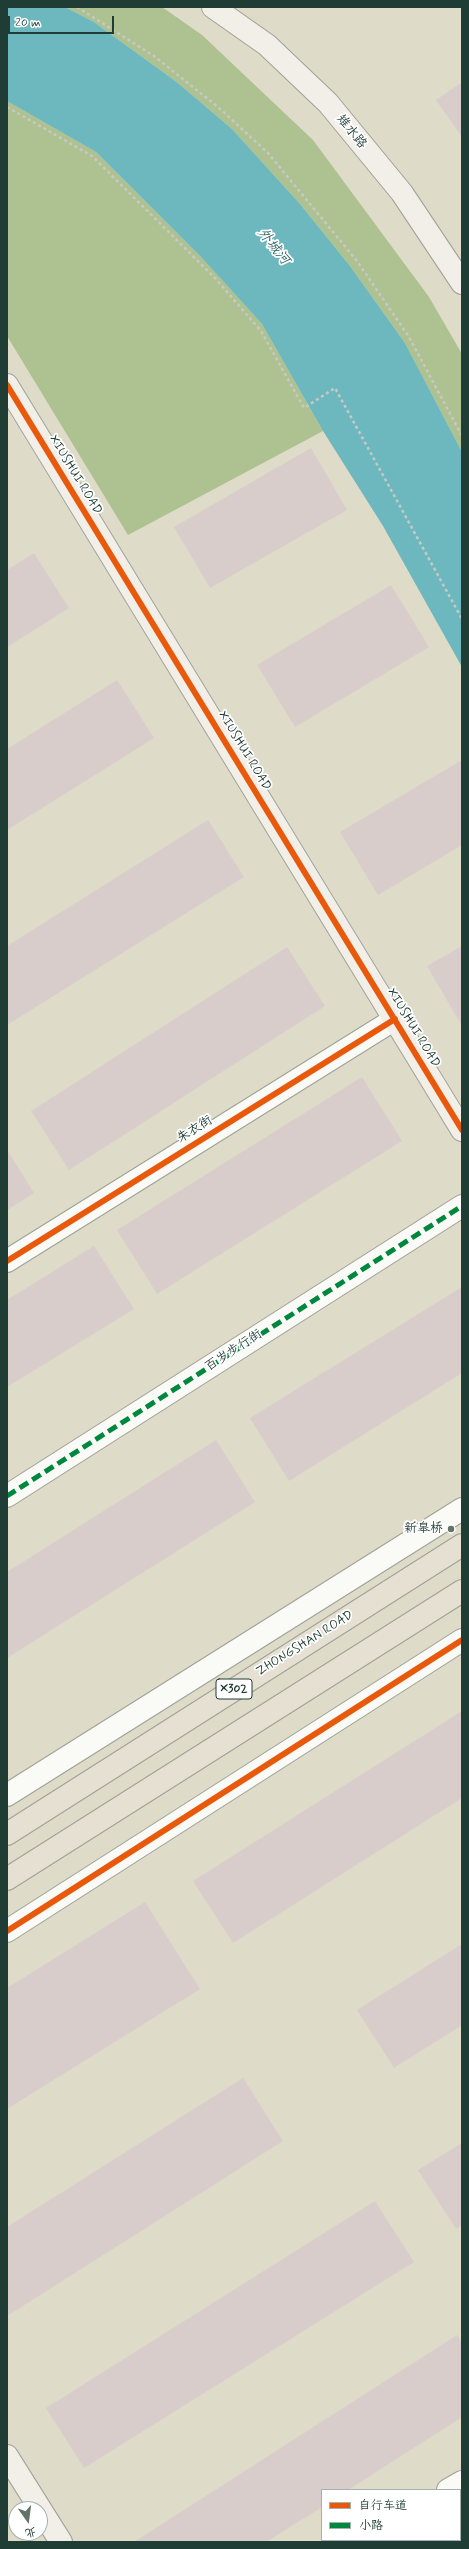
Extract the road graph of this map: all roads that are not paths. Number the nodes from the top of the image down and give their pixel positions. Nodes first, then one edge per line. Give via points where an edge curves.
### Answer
1 (213, 7) edge
2 (462, 283) edge
3 (7, 385) edge
4 (395, 1019) junction
5 (462, 1130) edge
6 (462, 1206) edge
7 (7, 1261) edge
8 (7, 1496) edge
9 (462, 1509) edge
10 (462, 1545) edge
11 (462, 1591) edge
12 (462, 1640) edge
13 (7, 1795) edge
14 (7, 1834) edge
15 (7, 1879) edge
16 (7, 1931) edge
17 (7, 2456) edge
18 (462, 2482) edge
19 (450, 2489) edge
20 (61, 2542) edge

1 - 2 street, 雉水路 via 267,45 328,103 402,194
3 - 4 street, XIUSHUI ROAD
4 - 5 street, XIUSHUI ROAD
4 - 7 street, 朱衣街
6 - 8 street, 百岁步行街
9 - 13 street
10 - 14 main road, ZHONGSHAN ROAD / X302
11 - 15 main road
12 - 16 street
17 - 20 street
18 - 19 street

